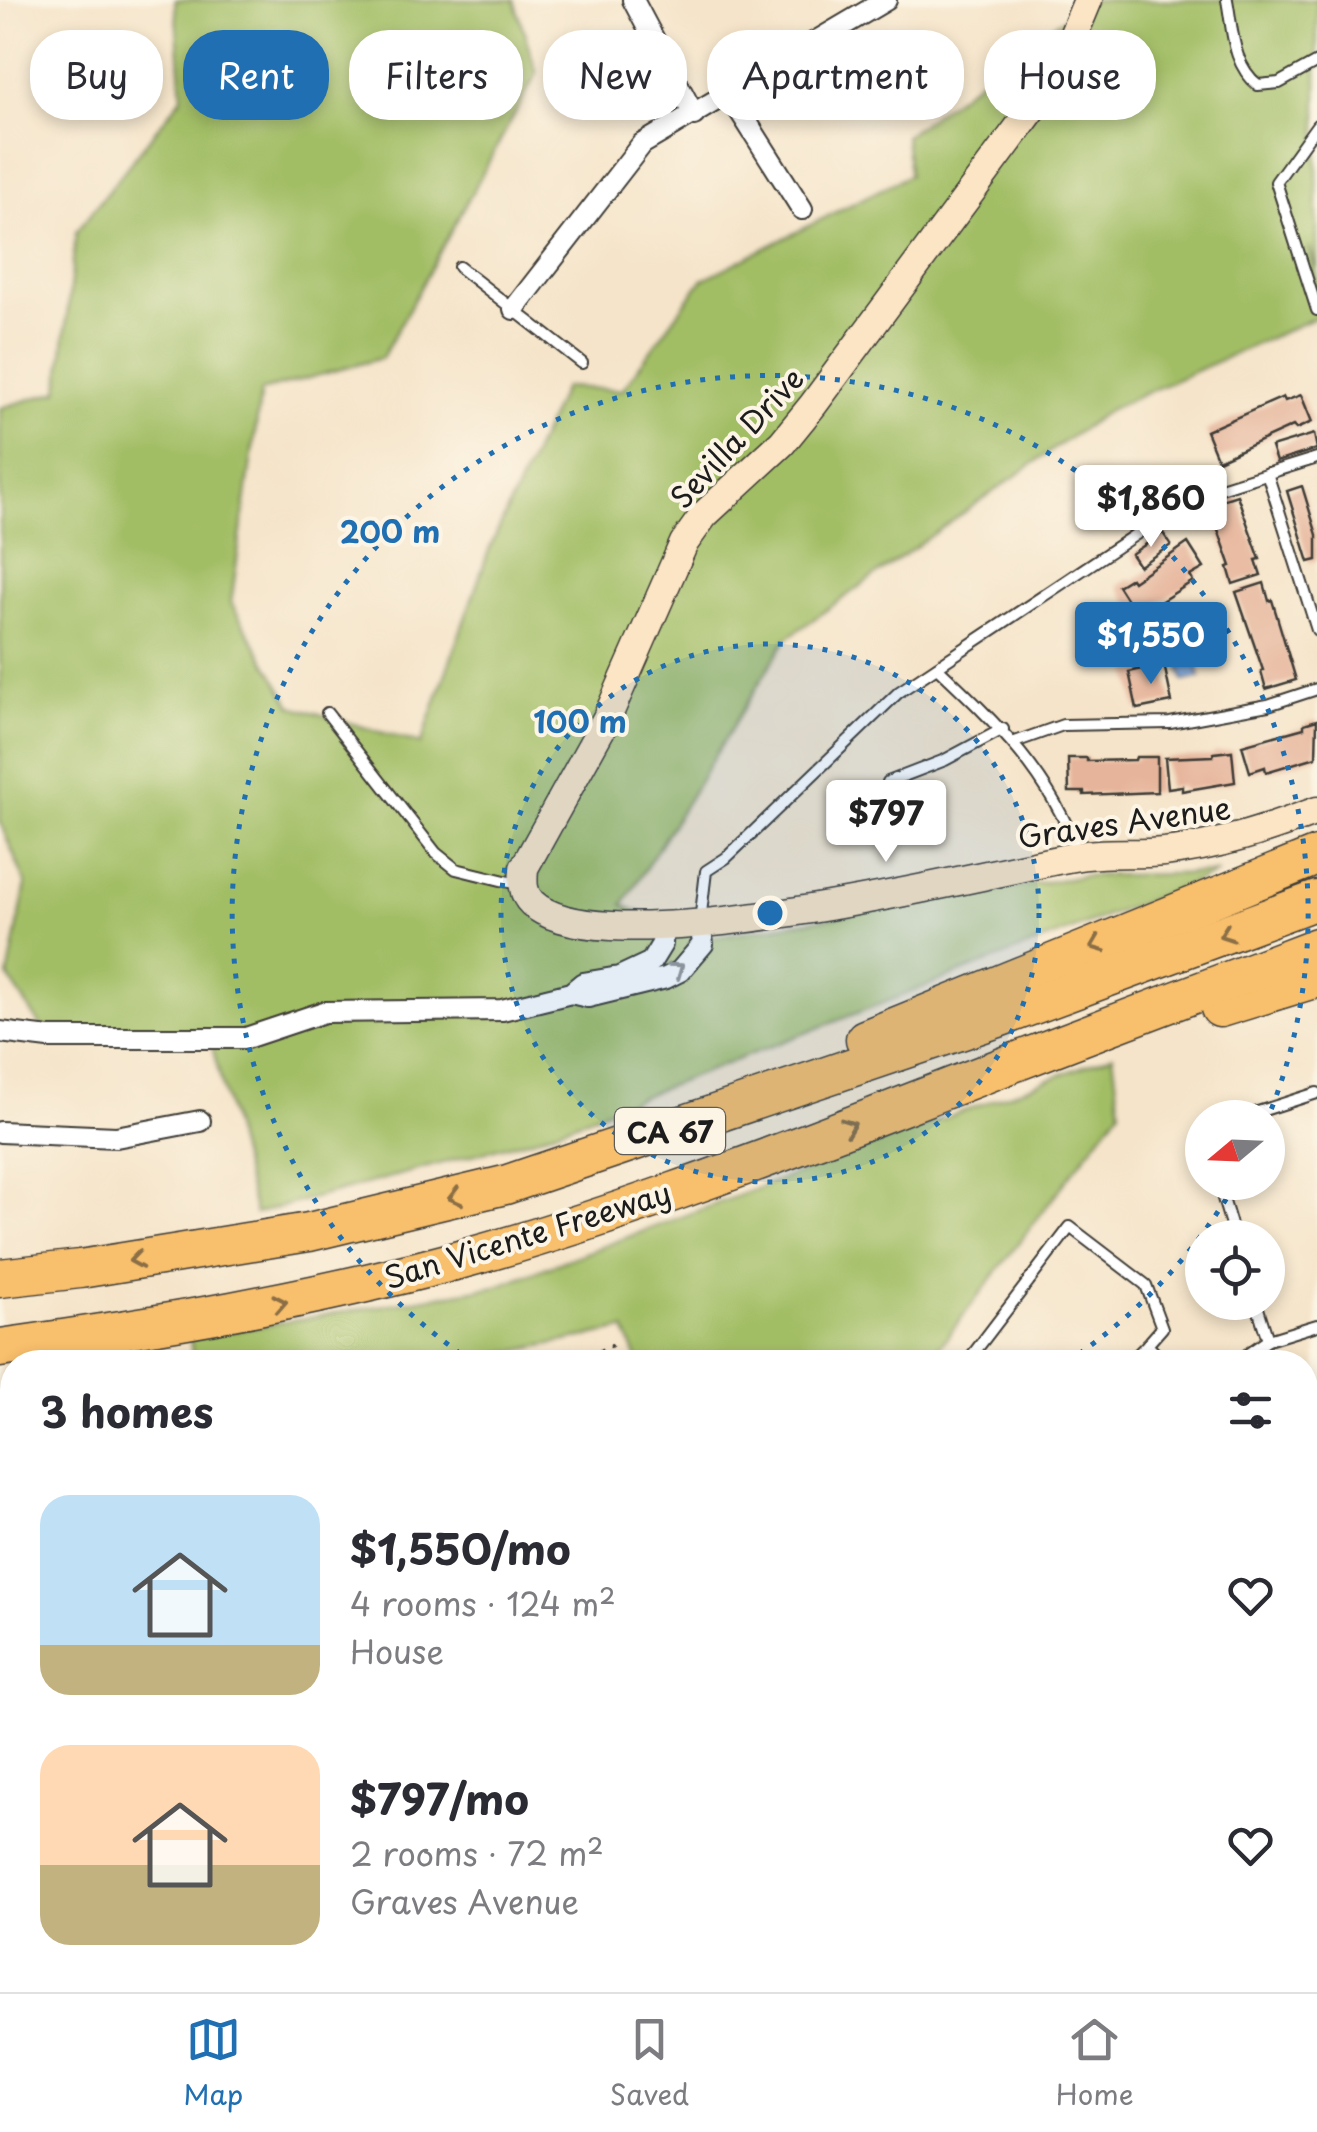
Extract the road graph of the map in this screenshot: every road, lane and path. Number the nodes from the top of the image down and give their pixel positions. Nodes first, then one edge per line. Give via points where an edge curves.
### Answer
1 (633, 0) edge
2 (886, 0) edge
3 (1088, 0) edge
4 (1227, 0) edge
5 (836, 30) edge
6 (1317, 62) edge
7 (707, 107) edge
8 (694, 115) junction
9 (746, 120) edge
10 (1317, 125) edge
11 (802, 209) dead end
12 (459, 267) dead end
13 (514, 309) junction
14 (1317, 310) edge
15 (582, 364) dead end
16 (1317, 458) edge
17 (1268, 473) junction
18 (1317, 630) edge
19 (937, 667) junction
20 (1317, 689) edge
21 (326, 713) dead end
22 (1003, 729) junction
23 (1015, 742) junction
24 (888, 782) dead end
25 (1317, 812) edge
26 (1079, 856) junction
27 (1317, 856) edge
28 (522, 885) junction
29 (1317, 900) edge
30 (700, 922) junction
31 (663, 926) junction
32 (1317, 947) edge
33 (1317, 978) edge
34 (571, 993) junction
35 (0, 1032) edge
36 (1086, 1035) junction
37 (1317, 1093) edge
38 (1285, 1103) edge
39 (200, 1120) dead end
40 (0, 1132) edge
41 (505, 1185) junction
42 (0, 1278) edge
43 (1262, 1320) edge
44 (1317, 1325) edge
45 (1268, 1340) junction
46 (1147, 1345) junction
47 (0, 1348) edge
48 (976, 1350) edge
49 (1142, 1350) edge
50 (1152, 1350) edge
51 (1253, 1350) edge

1 - 8 street
2 - 5 street
3 - 28 street, Sevilla Drive via 1056,77 813,405 684,543 607,718 524,868
4 - 6 lane via 1236,56 1258,85 1279,83
7 - 8 street
8 - 13 street via 642,144
9 - 11 street
10 - 14 lane via 1276,182
12 - 13 lane
13 - 15 lane
16 - 17 lane
17 - 18 lane
17 - 19 lane via 1192,498
19 - 22 lane
19 - 30 lane via 899,692 706,871
20 - 23 lane via 1170,723 1062,725
21 - 28 lane via 436,852 456,869
22 - 23 lane
22 - 24 lane
23 - 26 lane via 1066,818
25 - 26 street, Graves Avenue via 1205,847
26 - 30 street, Graves Avenue
27 -> 41 highway
28 - 31 street via 529,901 545,912 576,922
29 -> 41 highway, San Vicente Freeway / CA 67 via 998,1018
30 - 31 street
34 -> 30 street via 605,994 680,972 703,944
31 - 34 street via 651,962
32 - 36 highway, San Vicente Freeway / CA 67
33 - 36 highway via 1161,1025
34 - 35 street via 502,1010 324,1012 246,1038
47 -> 36 highway, San Vicente Freeway / CA 67 via 202,1319 462,1259 758,1162
37 - 38 lane
39 - 40 street via 116,1137
41 -> 42 highway, San Vicente Freeway / CA 67 via 309,1232
43 - 45 lane
44 - 45 lane
45 - 51 lane
46 - 48 lane via 1162,1328 1146,1285 1070,1226
46 - 49 lane
46 - 50 lane

